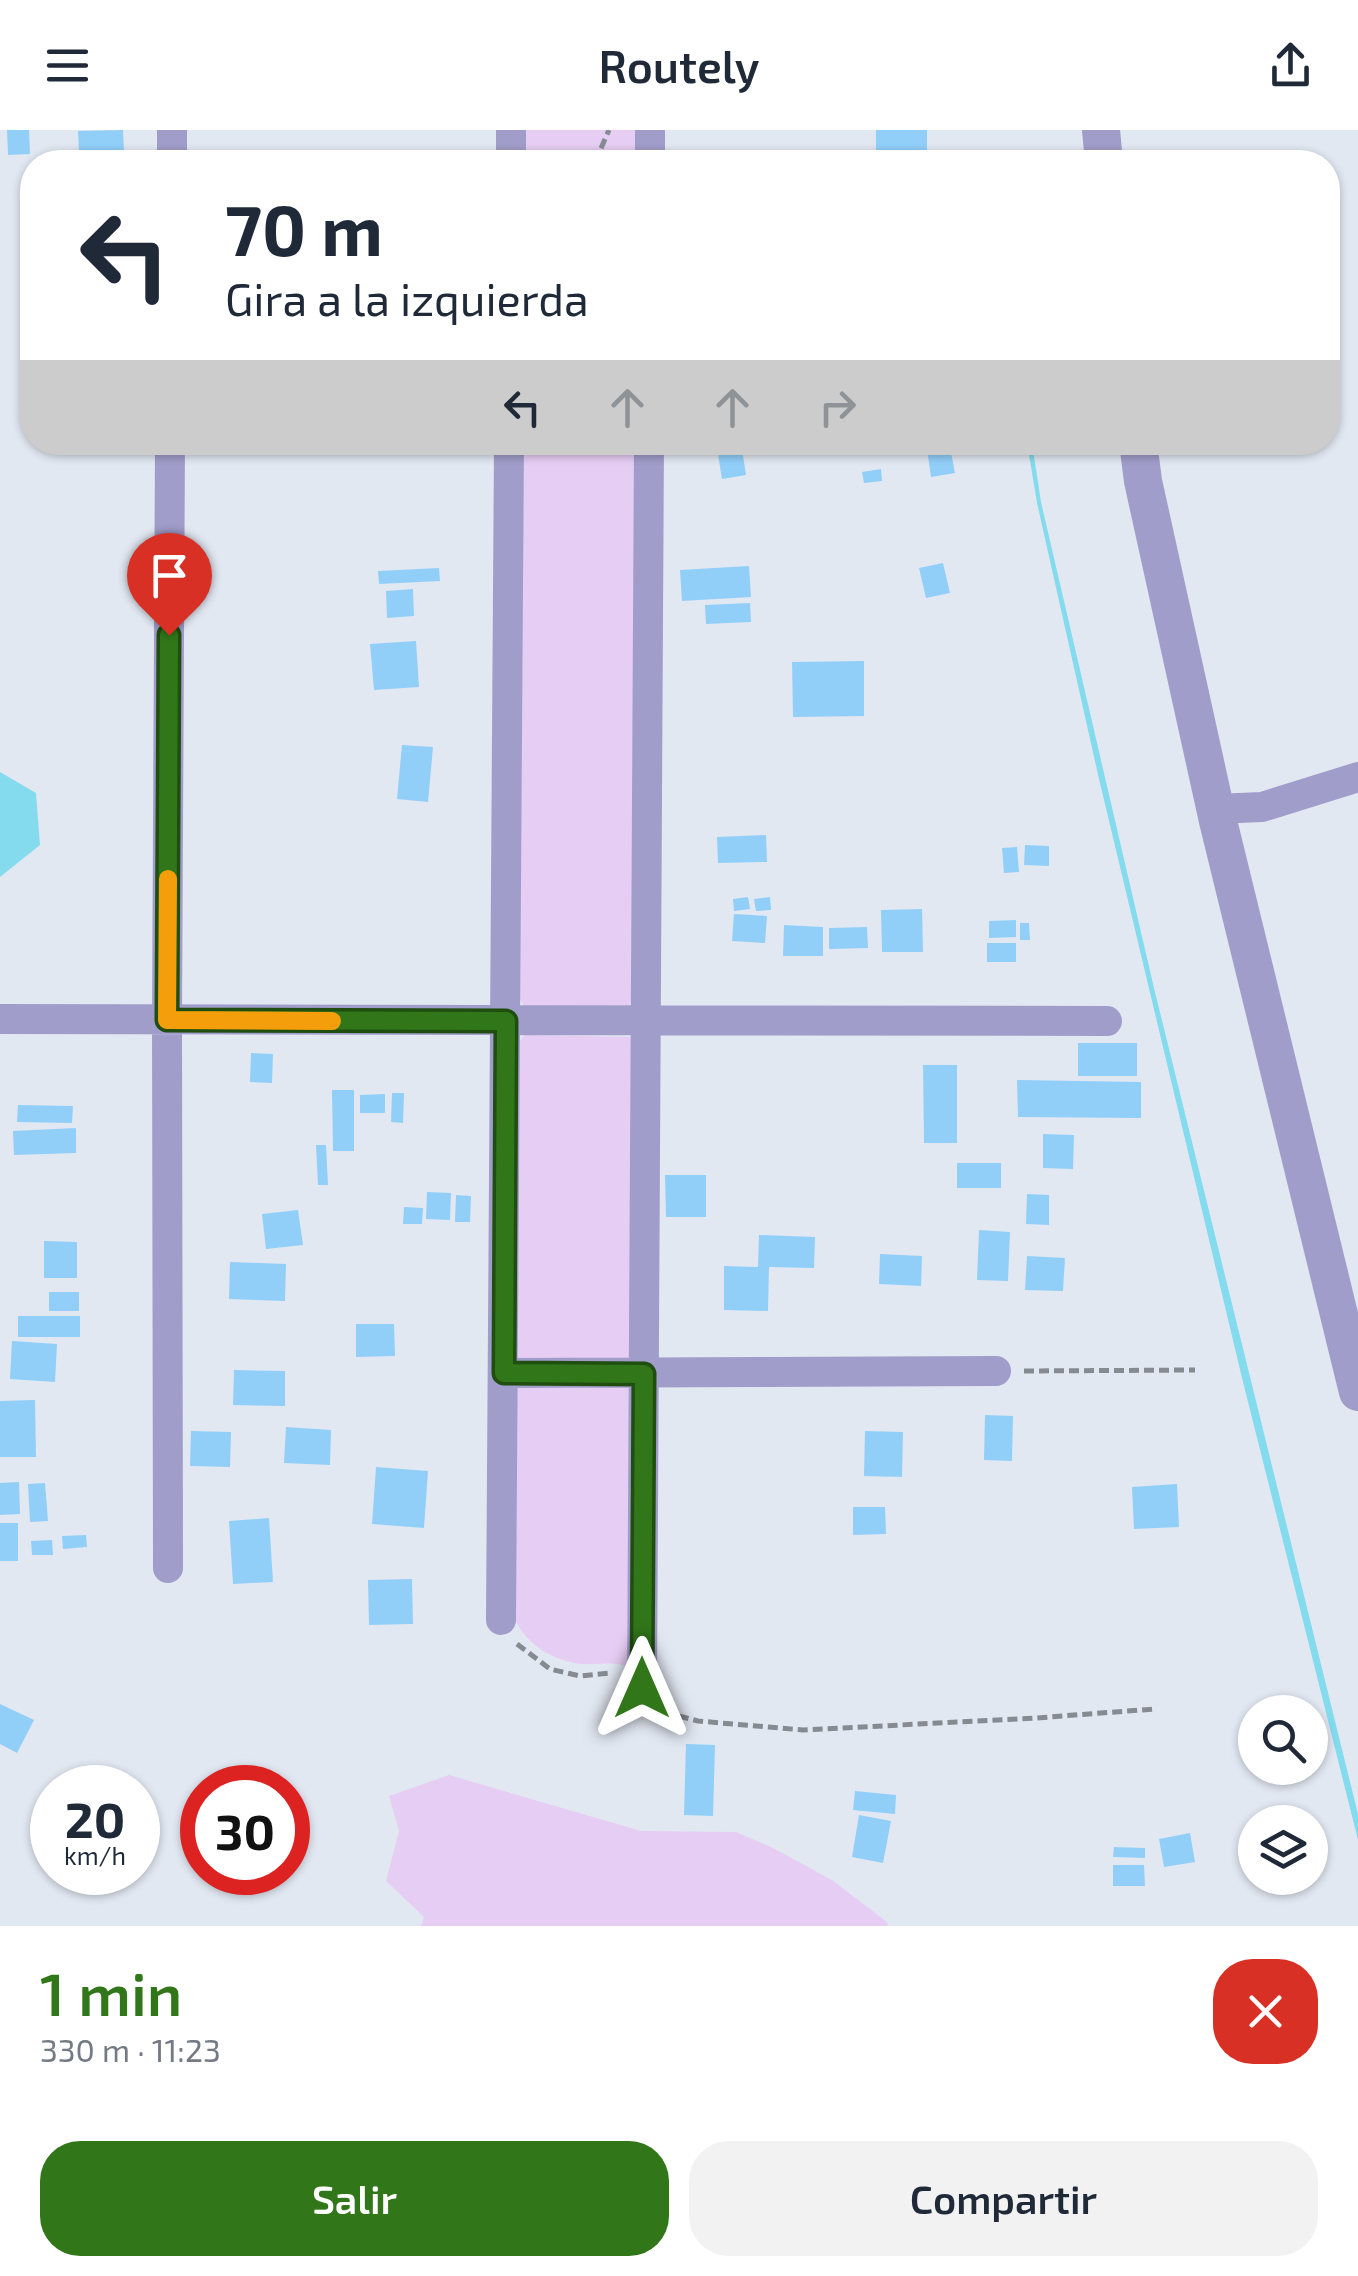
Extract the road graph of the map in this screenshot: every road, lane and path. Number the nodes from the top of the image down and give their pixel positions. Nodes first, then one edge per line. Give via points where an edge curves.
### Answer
1 (170, 455) edge
2 (509, 455) edge
3 (649, 455) edge
4 (1140, 455) edge
5 (1358, 777) edge
6 (1215, 809) junction
7 (0, 1020) edge
8 (167, 1020) junction
9 (506, 1021) junction
10 (1107, 1021) dead end
11 (647, 1022) junction
12 (1195, 1370) dead end
13 (996, 1371) joint
14 (504, 1373) junction
15 (644, 1374) junction
16 (1358, 1392) edge
17 (168, 1568) dead end
18 (501, 1620) joint
19 (642, 1688) junction
20 (1154, 1709) dead end

1 - 8 street
2 - 9 street
3 - 11 street
4 - 6 street
5 - 6 street via 1262,807
6 - 16 street
7 - 8 street
8 - 9 street
8 - 17 street
9 - 11 street
9 - 14 street
10 - 11 street
11 - 15 street
12 - 13 path
13 - 15 street
14 - 15 street
14 - 18 street
15 - 19 street
18 - 19 path via 519,1647 550,1670 621,1674
19 - 20 path via 679,1716 803,1730

